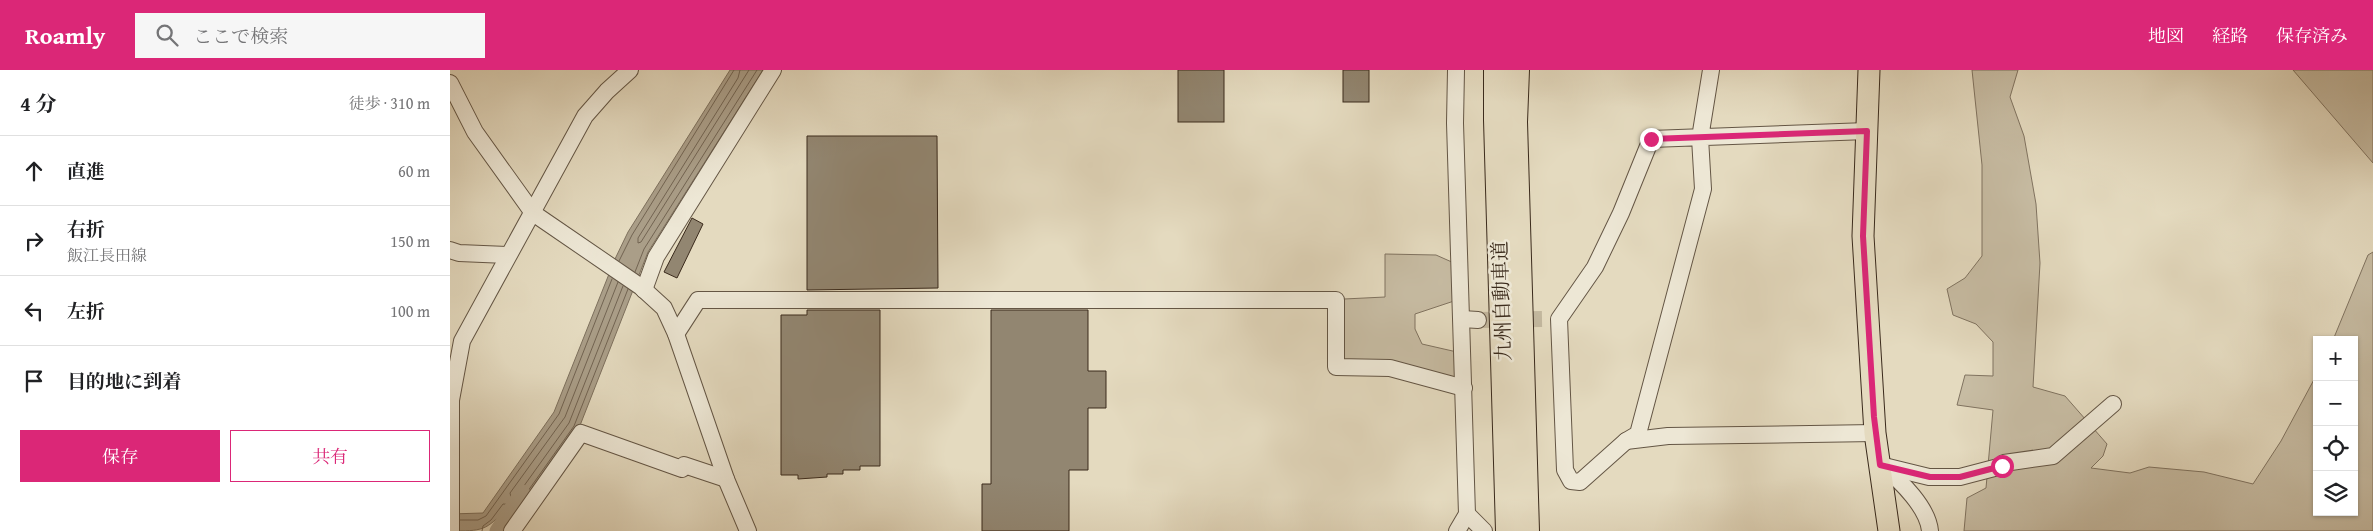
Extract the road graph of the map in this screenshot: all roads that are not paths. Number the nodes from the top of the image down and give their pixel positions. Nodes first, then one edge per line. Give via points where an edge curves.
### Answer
1 (630, 70) edge
2 (772, 70) edge
3 (1456, 70) edge
4 (1496, 70) edge
5 (1517, 70) edge
6 (1711, 70) edge
7 (1869, 70) edge
8 (450, 83) edge
9 (1867, 131) junction
10 (1700, 138) junction
11 (533, 213) junction
12 (450, 250) edge
13 (507, 255) junction
14 (642, 289) junction
15 (1462, 319) junction
16 (1478, 320) tunnel mouth
17 (676, 334) junction
18 (1464, 388) junction
19 (2114, 404) dead end
20 (1875, 433) junction
21 (1626, 441) junction
22 (1880, 465) junction
23 (726, 479) junction
24 (450, 508) edge
25 (1467, 514) junction
26 (1518, 525) edge
27 (451, 531) edge
28 (512, 531) edge
29 (748, 531) edge
30 (1456, 531) edge
31 (1484, 531) edge
32 (1889, 531) edge
33 (1930, 531) edge

1 - 11 street via 585,116
2 - 14 street via 656,257
3 - 15 street
4 - 26 highway, 九州自動車道
5 - 26 highway, 九州自動車道
6 - 10 street
7 - 9 main road
8 - 11 street via 475,132
9 - 10 street
9 - 20 main road via 1863,236
10 - 21 street via 1703,189 1638,434
10 - 21 street via 1651,139 1595,267 1553,319 1565,470 1571,481 1580,482
11 - 13 street
11 - 14 street
12 - 13 street
13 - 24 street via 462,341 457,359 451,400
14 - 17 street via 664,308
15 - 16 street
15 - 18 street
17 - 18 street via 698,300 1336,300 1336,367 1390,368
17 - 23 street
18 - 25 street
19 - 22 street via 2053,456 2004,463 1960,477 1930,477
20 - 21 street via 1668,436
20 - 22 main road
22 - 32 main road
22 - 33 street via 1901,481 1929,522
23 - 28 street via 684,466 682,469 581,433
23 - 29 street
24 - 27 street
25 - 30 street
25 - 31 street

